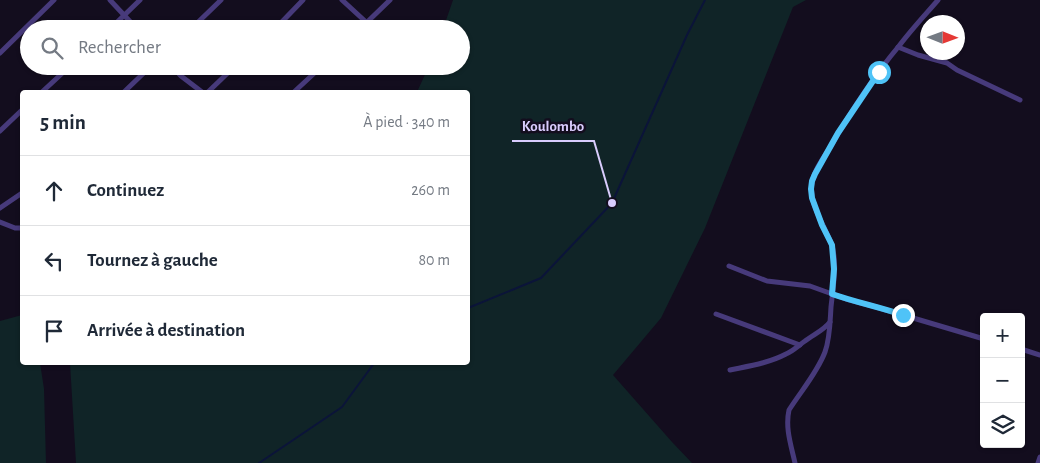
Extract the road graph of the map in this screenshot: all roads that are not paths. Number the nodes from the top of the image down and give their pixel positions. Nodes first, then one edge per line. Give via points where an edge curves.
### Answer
1 (54, 0) edge
2 (110, 0) edge
3 (140, 0) edge
4 (221, 0) edge
5 (304, 0) edge
6 (342, 0) edge
7 (390, 0) edge
8 (938, 0) edge
9 (124, 15) junction
10 (34, 20) edge
11 (119, 20) edge
12 (129, 20) edge
13 (200, 20) edge
14 (284, 20) edge
15 (364, 20) edge
16 (368, 20) edge
17 (20, 33) edge
18 (898, 47) junction
19 (0, 53) edge
20 (60, 75) edge
21 (142, 75) edge
22 (180, 75) edge
23 (226, 75) edge
24 (312, 75) edge
25 (44, 90) edge
26 (126, 90) edge
27 (199, 90) edge
28 (210, 90) edge
29 (296, 90) edge
30 (1020, 100) dead end
31 (20, 112) edge
32 (0, 131) edge
33 (20, 194) edge
34 (0, 208) edge
35 (0, 222) edge
36 (20, 228) edge
37 (729, 266) dead end
38 (832, 294) junction
39 (716, 314) dead end
40 (830, 321) junction
41 (980, 338) edge
42 (800, 345) junction
43 (1025, 351) edge
44 (1040, 355) edge
45 (730, 370) dead end
46 (1040, 457) edge
47 (795, 463) edge
48 (1038, 463) edge

1 - 10 street
2 - 9 street
3 - 9 street
4 - 13 street
5 - 14 street
6 - 15 street
7 - 16 street
8 - 18 street
9 - 11 street
9 - 12 street
17 - 19 street
18 - 30 street via 947,63
18 - 38 street via 863,94 812,181 812,198 832,245
20 - 25 street
21 - 26 street
22 - 27 street
23 - 28 street
24 - 29 street
31 - 32 street
33 - 34 street
35 - 36 street
37 - 38 street via 767,281 810,286
38 - 40 street
38 - 41 street
39 - 42 street
40 - 42 street via 826,328
40 - 47 street via 820,364 787,418
42 - 45 street via 775,359
43 - 44 street
46 - 48 street

